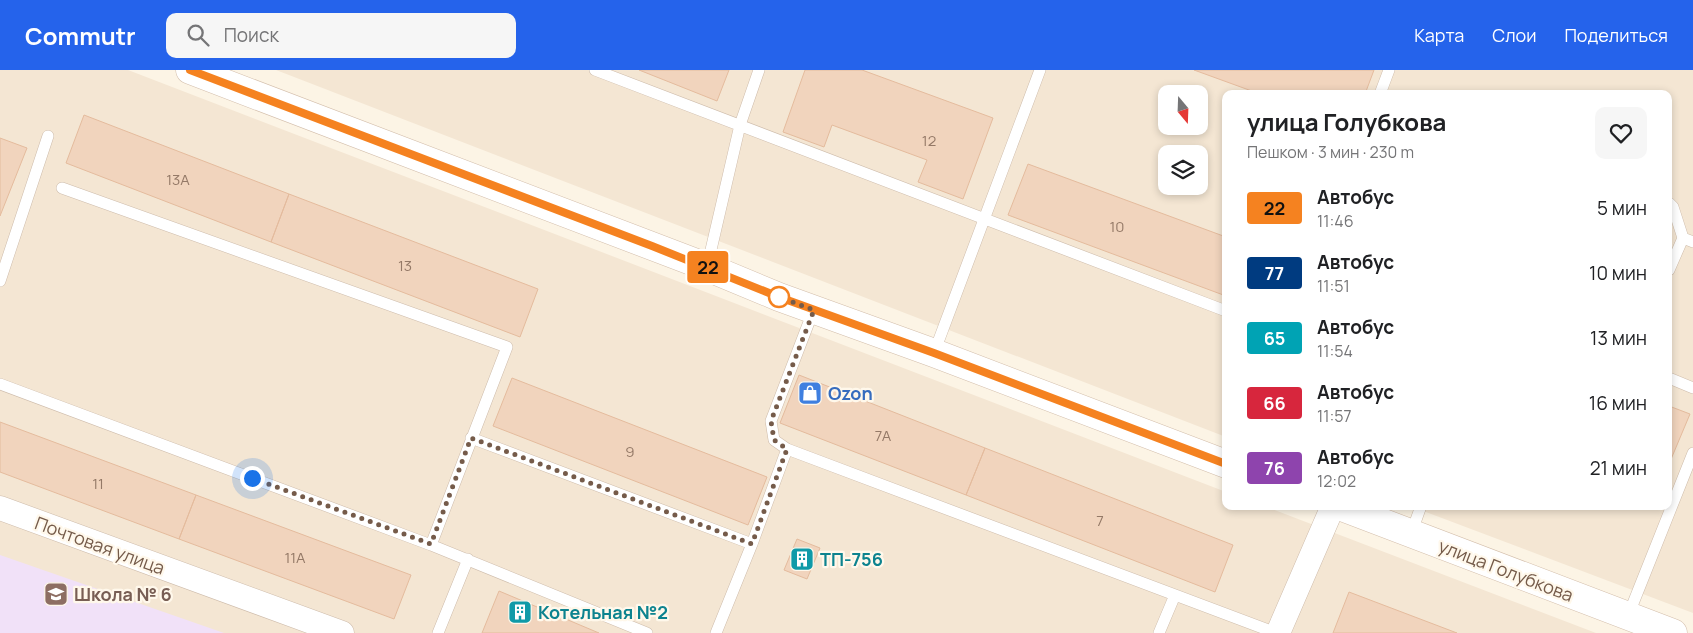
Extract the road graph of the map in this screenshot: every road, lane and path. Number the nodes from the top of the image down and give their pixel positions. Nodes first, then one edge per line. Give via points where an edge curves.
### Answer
1 (190, 70) edge
2 (595, 70) edge
3 (759, 70) edge
4 (1040, 70) edge
5 (1389, 70) edge
6 (1382, 90) edge
7 (740, 125) junction
8 (48, 136) dead end
9 (62, 188) dead end
10 (1672, 206) edge
11 (984, 218) junction
12 (1688, 240) edge
13 (1672, 265) edge
14 (707, 267) junction
15 (0, 280) edge
16 (1222, 309) edge
17 (814, 310) junction
18 (934, 353) junction
19 (1672, 379) edge
20 (0, 384) edge
21 (1693, 388) edge
22 (471, 438) junction
23 (787, 449) junction
24 (1693, 453) edge
25 (1222, 462) edge
26 (1672, 506) edge
27 (0, 508) edge
28 (1331, 510) edge
29 (1349, 510) edge
30 (1420, 510) edge
31 (1670, 510) edge
32 (1411, 534) junction
33 (431, 544) junction
34 (752, 544) junction
35 (468, 559) junction
36 (1175, 595) junction
37 (1628, 616) junction
38 (342, 633) edge
39 (438, 633) edge
40 (647, 633) edge
41 (716, 633) edge
42 (1159, 633) edge
43 (1277, 633) edge
44 (1673, 633) edge

1 - 14 main road
2 - 7 lane
3 - 7 lane
4 - 11 lane
5 - 6 lane
7 - 11 lane
7 - 14 lane
8 - 15 lane
9 - 22 lane via 507,347
10 - 12 lane
11 - 16 lane
11 - 18 lane
12 - 13 lane
14 - 17 main road
17 - 18 main road
17 - 23 lane via 771,421 774,440
18 - 25 main road
19 - 21 lane
20 - 33 lane
22 - 33 lane
22 - 34 lane
23 - 34 lane
23 - 36 lane
24 - 26 lane
27 - 38 street, Почтовая улица
28 - 43 street
29 - 32 main road, улица Голубкова
30 - 32 lane
31 - 37 lane
32 - 37 main road, улица Голубкова
33 - 35 lane
34 - 41 lane
35 - 39 lane
35 - 40 lane
36 - 42 lane
36 - 43 lane
37 - 44 main road, улица Голубкова

